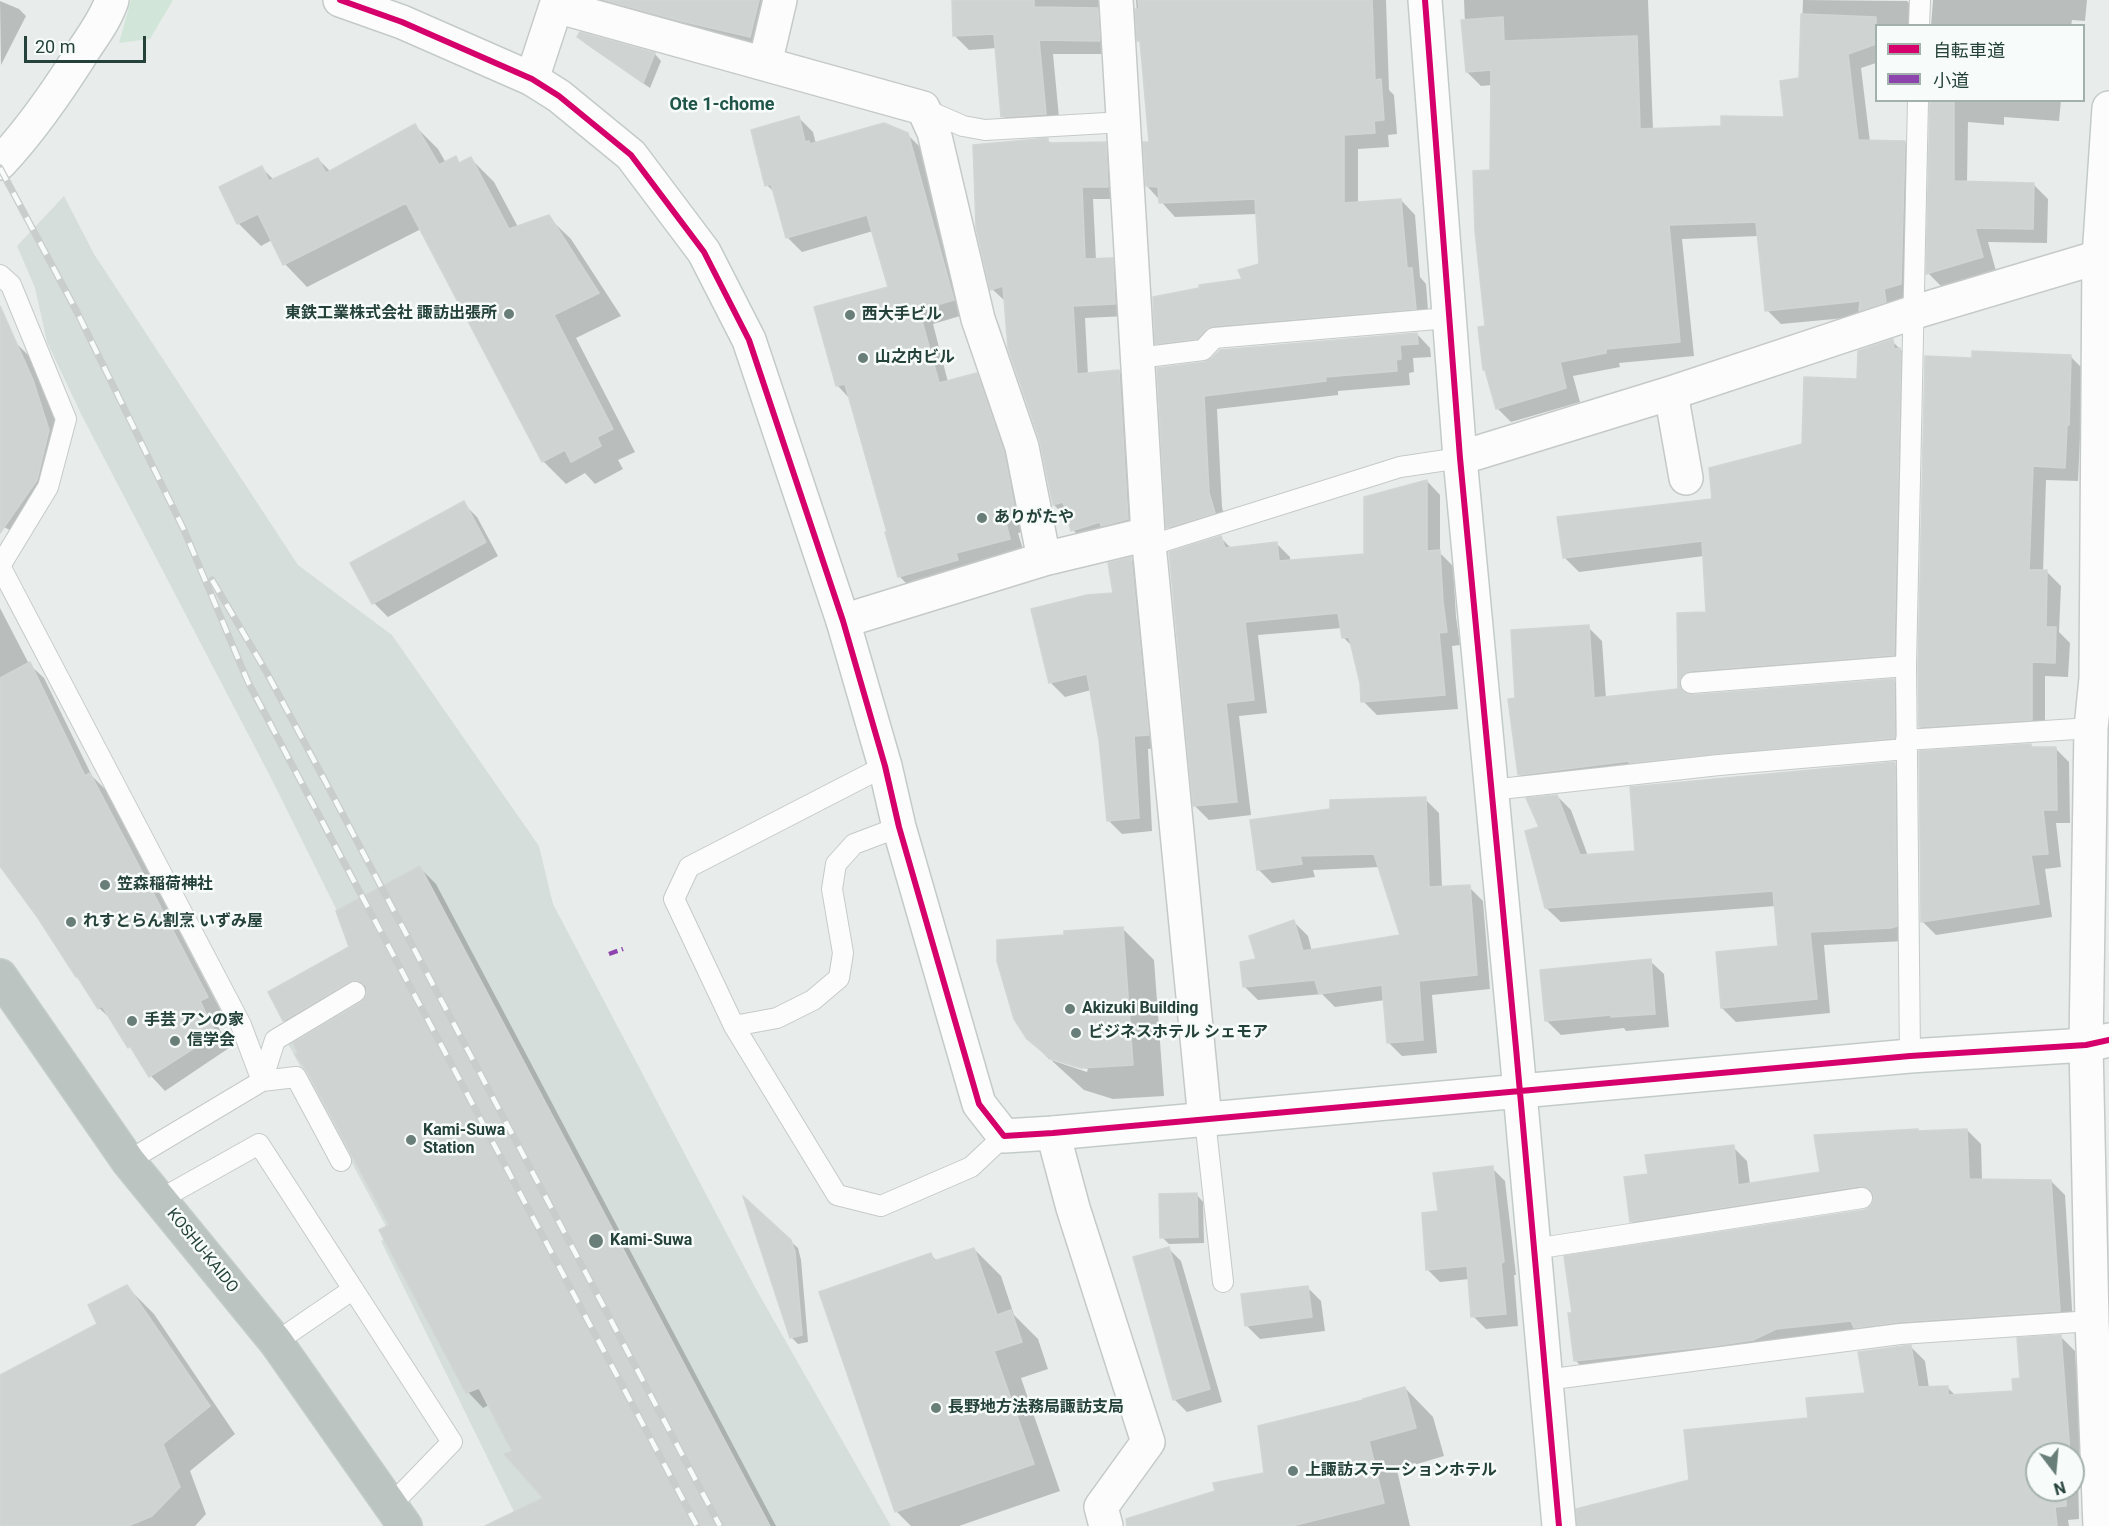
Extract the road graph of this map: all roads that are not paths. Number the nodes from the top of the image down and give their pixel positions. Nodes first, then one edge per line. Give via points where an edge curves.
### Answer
1 (111, 0) edge
2 (340, 0) edge
3 (780, 0) edge
4 (1116, 0) edge
5 (1425, 0) edge
6 (1441, 0) edge
7 (1920, 0) edge
8 (404, 11) edge
9 (1919, 24) edge
10 (765, 64) junction
11 (532, 79) junction
12 (1918, 102) edge
13 (923, 108) junction
14 (2109, 108) edge
15 (1124, 122) junction
16 (0, 163) edge
17 (2104, 256) edge
18 (0, 275) edge
19 (1915, 312) junction
20 (1448, 318) junction
21 (1137, 358) junction
22 (1671, 393) junction
23 (1460, 458) junction
24 (1686, 478) dead end
25 (1148, 540) junction
26 (1044, 559) junction
27 (0, 566) edge
28 (843, 621) junction
29 (1906, 666) junction
30 (2102, 679) edge
31 (1691, 683) dead end
32 (2091, 729) junction
33 (1906, 744) junction
34 (885, 766) junction
35 (1491, 790) junction
36 (899, 827) junction
37 (0, 976) edge
38 (355, 992) dead end
39 (734, 1026) junction
40 (2097, 1042) edge
41 (1910, 1056) junction
42 (262, 1081) junction
43 (1520, 1090) junction
44 (1205, 1120) junction
45 (1053, 1133) junction
46 (1004, 1136) junction
47 (128, 1161) junction
48 (341, 1161) dead end
49 (1862, 1198) dead end
50 (159, 1200) junction
51 (1534, 1249) junction
52 (1223, 1282) dead end
53 (352, 1290) junction
54 (2092, 1321) junction
55 (276, 1342) junction
56 (1545, 1380) junction
57 (398, 1516) edge
58 (1106, 1526) edge
59 (1559, 1526) edge
60 (2100, 1526) edge

1 - 16 street via 108,12 71,69
2 - 8 street
3 - 10 street
4 - 15 street
5 - 6 lane
5 - 20 street
7 - 9 lane
8 - 11 street
10 - 11 street via 556,6
10 - 13 street
11 - 28 street via 559,96 631,156 704,252 749,340
12 - 19 lane
13 - 15 lane via 963,126 985,130
13 - 26 street via 934,132 978,319 1022,447
14 - 17 street
15 - 21 street
17 - 19 street
17 - 30 street
18 - 27 lane via 11,285 66,419 48,487
19 - 22 street
19 - 29 lane
20 - 21 lane via 1214,338 1203,350
20 - 23 street
21 - 25 street
22 - 23 street
22 - 24 street
23 - 25 lane via 1400,467
23 - 35 street
25 - 26 street
25 - 44 street
26 - 28 street
27 - 42 lane via 241,1025
28 - 34 street
29 - 31 lane
29 - 33 lane
30 - 32 street
32 - 33 lane
32 - 40 street
33 - 35 lane
33 - 41 lane
34 - 36 street
34 - 39 lane via 689,867 674,899
35 - 43 street
36 - 39 lane via 854,844 836,864 832,889 843,953 839,978 813,1000 777,1018
36 - 46 street via 979,1104
37 - 47 highway, KOSHU-KAIDO
38 - 42 lane via 275,1040
39 - 46 lane via 837,1195 881,1206 971,1167
40 - 41 street
40 - 54 street
41 - 43 street
42 - 47 lane
42 - 48 lane via 296,1077
43 - 44 street
43 - 51 street
44 - 45 street
44 - 52 lane
45 - 46 street
45 - 58 street via 1148,1442 1101,1507
47 - 50 highway, KOSHU-KAIDO
49 - 51 lane
50 - 53 lane via 259,1144
50 - 55 highway, KOSHU-KAIDO
51 - 56 street
53 - 55 lane
53 - 57 lane via 452,1442
54 - 56 lane via 1900,1334
54 - 60 street
55 - 57 highway, KOSHU-KAIDO
56 - 59 street

